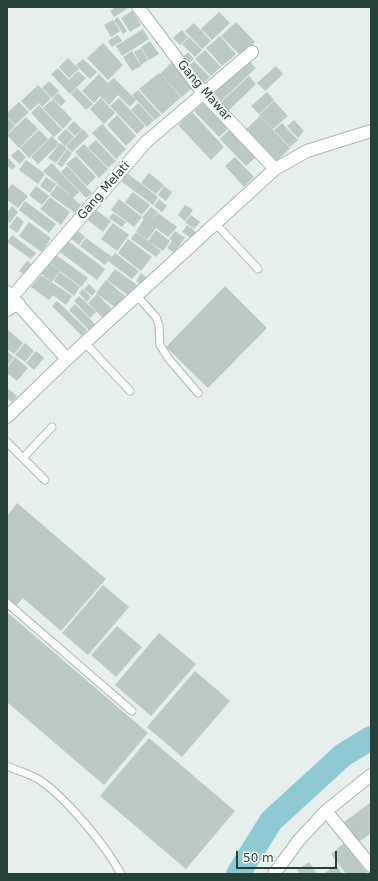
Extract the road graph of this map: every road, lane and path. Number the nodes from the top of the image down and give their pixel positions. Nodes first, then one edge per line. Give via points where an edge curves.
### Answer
1 (138, 7) edge
2 (252, 52) dead end
3 (203, 93) junction
4 (371, 131) edge
5 (276, 170) junction
6 (216, 224) junction
7 (258, 269) dead end
8 (137, 296) junction
9 (12, 297) edge
10 (7, 310) edge
11 (85, 343) junction
12 (67, 359) junction
13 (130, 391) dead end
14 (198, 393) dead end
15 (7, 417) edge
16 (52, 428) dead end
17 (7, 442) edge
18 (23, 458) junction
19 (45, 480) dead end
20 (7, 603) edge
21 (132, 711) dead end
22 (7, 766) edge
23 (371, 775) edge
24 (326, 811) junction
25 (371, 866) edge
26 (121, 874) edge
27 (274, 874) edge

1 - 3 street, Gang Mawar
2 - 3 street, Gang Melati
3 - 5 street, Gang Mawar
3 - 9 street, Gang Melati via 146,142
4 - 5 street via 307,151
5 - 6 street
6 - 7 lane
6 - 8 street
8 - 11 street
8 - 14 lane via 156,317 160,345 168,358
9 - 10 street, Gang Melati
9 - 12 street
11 - 12 street
11 - 13 lane
12 - 15 street
16 - 18 lane
17 - 18 lane
18 - 19 lane
20 - 21 lane
22 - 26 lane via 40,780 50,788 78,816
23 - 24 street
24 - 25 street
24 - 27 street via 299,840

